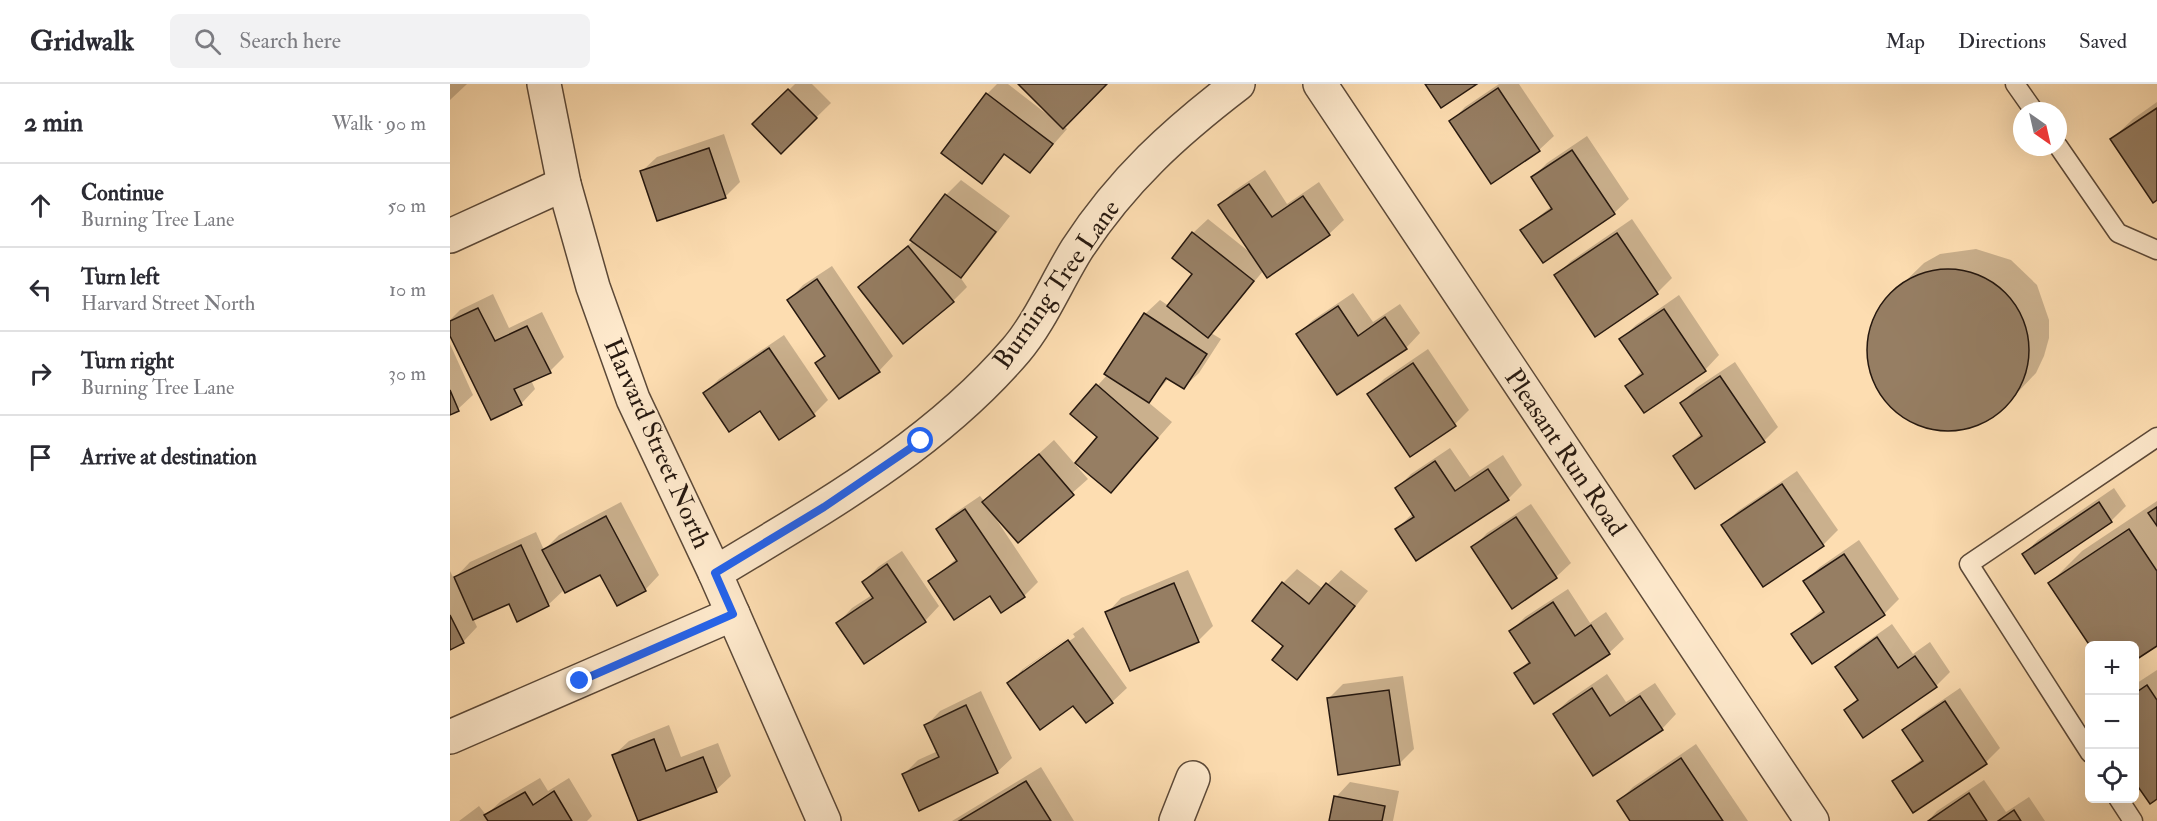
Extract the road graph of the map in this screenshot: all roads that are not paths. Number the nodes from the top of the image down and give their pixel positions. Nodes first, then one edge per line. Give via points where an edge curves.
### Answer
1 (544, 84) edge
2 (1238, 84) edge
3 (1320, 84) edge
4 (2015, 84) edge
5 (2028, 102) edge
6 (2065, 156) edge
7 (564, 184) junction
8 (450, 236) edge
9 (2157, 250) edge
10 (2157, 437) edge
11 (715, 573) junction
12 (733, 614) junction
13 (450, 737) edge
14 (2087, 749) edge
15 (1193, 778) dead end
16 (2121, 803) edge
17 (824, 821) edge
18 (1176, 821) edge
19 (1812, 821) edge
20 (2133, 821) edge

1 - 7 street, Harvard Street North
2 - 11 street, Burning Tree Lane via 1179,129 1127,181 1078,248 1018,348 975,395 921,441 824,507
3 - 19 street, Pleasant Run Road
4 - 5 lane
6 - 9 lane via 2118,233
7 - 8 street
7 - 11 street, Harvard Street North via 593,287 633,399
10 - 14 lane via 1969,564
11 - 12 street, Harvard Street North
12 - 13 street
12 - 17 street, Harvard Street North
15 - 18 street
16 - 20 lane

